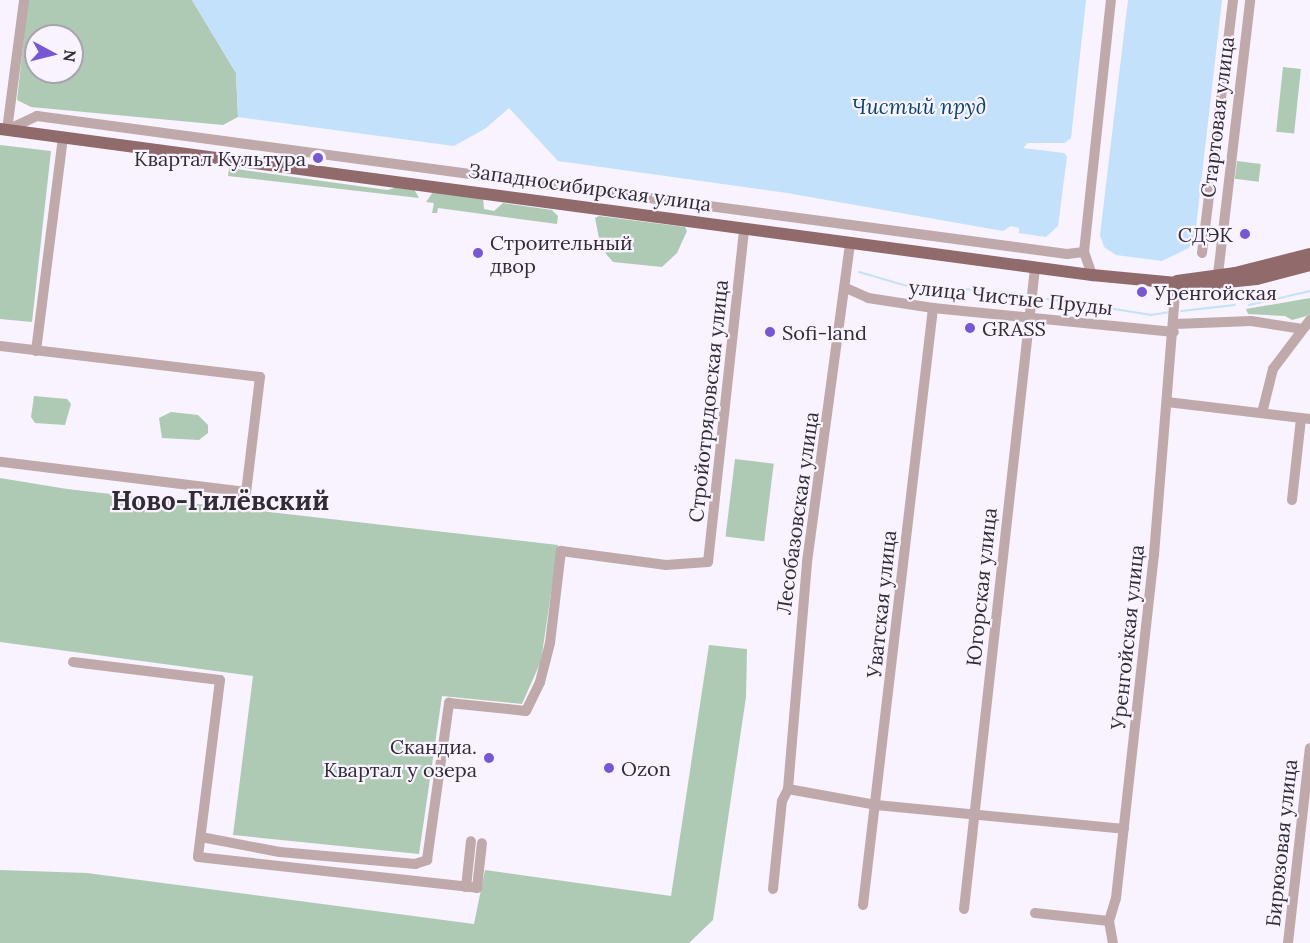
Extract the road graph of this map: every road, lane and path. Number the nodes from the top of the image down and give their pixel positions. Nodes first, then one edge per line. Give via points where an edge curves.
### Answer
1 (24, 0) edge
2 (1111, 0) edge
3 (1233, 0) edge
4 (1250, 0) edge
5 (3, 129) edge
6 (63, 137) junction
7 (390, 163) junction
8 (388, 179) junction
9 (522, 181) junction
10 (520, 197) junction
11 (657, 200) junction
12 (652, 214) junction
13 (864, 227) junction
14 (744, 228) junction
15 (927, 235) junction
16 (856, 243) junction
17 (983, 243) junction
18 (925, 252) junction
19 (1084, 252) junction
20 (1202, 253) dead end
21 (1310, 254) edge
22 (981, 260) junction
23 (1310, 265) edge
24 (1035, 268) junction
25 (1092, 275) junction
26 (1217, 279) junction
27 (1176, 281) junction
28 (846, 288) junction
29 (933, 308) junction
30 (1029, 320) junction
31 (1310, 320) edge
32 (1174, 328) junction
33 (1302, 329) junction
34 (0, 346) edge
35 (36, 351) junction
36 (1167, 402) junction
37 (1262, 413) junction
38 (1306, 418) edge
39 (0, 462) edge
40 (1292, 500) dead end
41 (73, 662) dead end
42 (1310, 748) edge
43 (1309, 777) edge
44 (788, 789) junction
45 (876, 804) junction
46 (975, 814) junction
47 (1124, 829) junction
48 (201, 837) junction
49 (476, 842) dead end
50 (773, 889) dead end
51 (863, 905) dead end
52 (964, 909) dead end
53 (1035, 913) dead end
54 (1109, 921) junction
55 (1113, 943) edge
56 (1288, 943) edge

1 - 5 street
2 - 19 street
3 - 20 street
4 - 26 street, Стартовая улица
5 - 6 main road, Западносибирская улица
5 - 7 street via 37,116
6 - 8 main road, Западносибирская улица
6 - 35 street
7 - 8 street
7 - 9 street
8 - 10 main road, Западносибирская улица
9 - 10 street
9 - 11 street
10 - 12 main road, Западносибирская улица
11 - 12 street
11 - 13 street
12 - 14 main road, Западносибирская улица
13 - 15 street
13 - 16 street, Лесобазовская улица
14 - 16 main road, Западносибирская улица
14 - 48 street, Стройотрядовская улица via 708,561 692,566 561,550 550,643 540,682 526,711 449,703 427,860 415,864 280,852
15 - 17 street
15 - 18 street
16 - 18 main road, Западносибирская улица
16 - 28 street, Лесобазовская улица
17 - 19 street via 1066,254
17 - 22 street
18 - 22 main road, Западносибирская улица
19 - 25 street
21 - 26 main road, Западносибирская улица
22 - 24 main road, Западносибирская улица
23 - 26 main road, Западносибирская улица
24 - 25 main road, Западносибирская улица
24 - 30 street, Югорская улица
25 - 27 main road, Западносибирская улица
26 - 27 main road, Западносибирская улица
27 - 32 street, Уренгойская улица
28 - 29 street, улица Чистые Пруды via 868,298
28 - 44 street, Лесобазовская улица via 806,574
29 - 30 street, улица Чистые Пруды
29 - 45 street, Уватская улица
30 - 32 street, улица Чистые Пруды
30 - 46 street, Югорская улица
31 - 33 street
32 - 33 street, улица Чистые Пруды via 1251,321
32 - 36 street, Уренгойская улица
33 - 37 street via 1273,369
34 - 35 street
35 - 39 street via 260,377 246,492
36 - 37 street
36 - 47 street, Уренгойская улица
37 - 38 street
38 - 40 street
41 - 48 street via 220,680
42 - 43 street, Бирюзовая улица
43 - 56 street, Бирюзовая улица
44 - 45 street
44 - 50 street, Лесобазовская улица via 782,801
45 - 46 street
45 - 51 street, Уватская улица
46 - 47 street
46 - 52 street, Югорская улица
47 - 54 street, Уренгойская улица via 1116,898
48 - 49 street via 198,857 471,888
53 - 54 street
54 - 55 street

